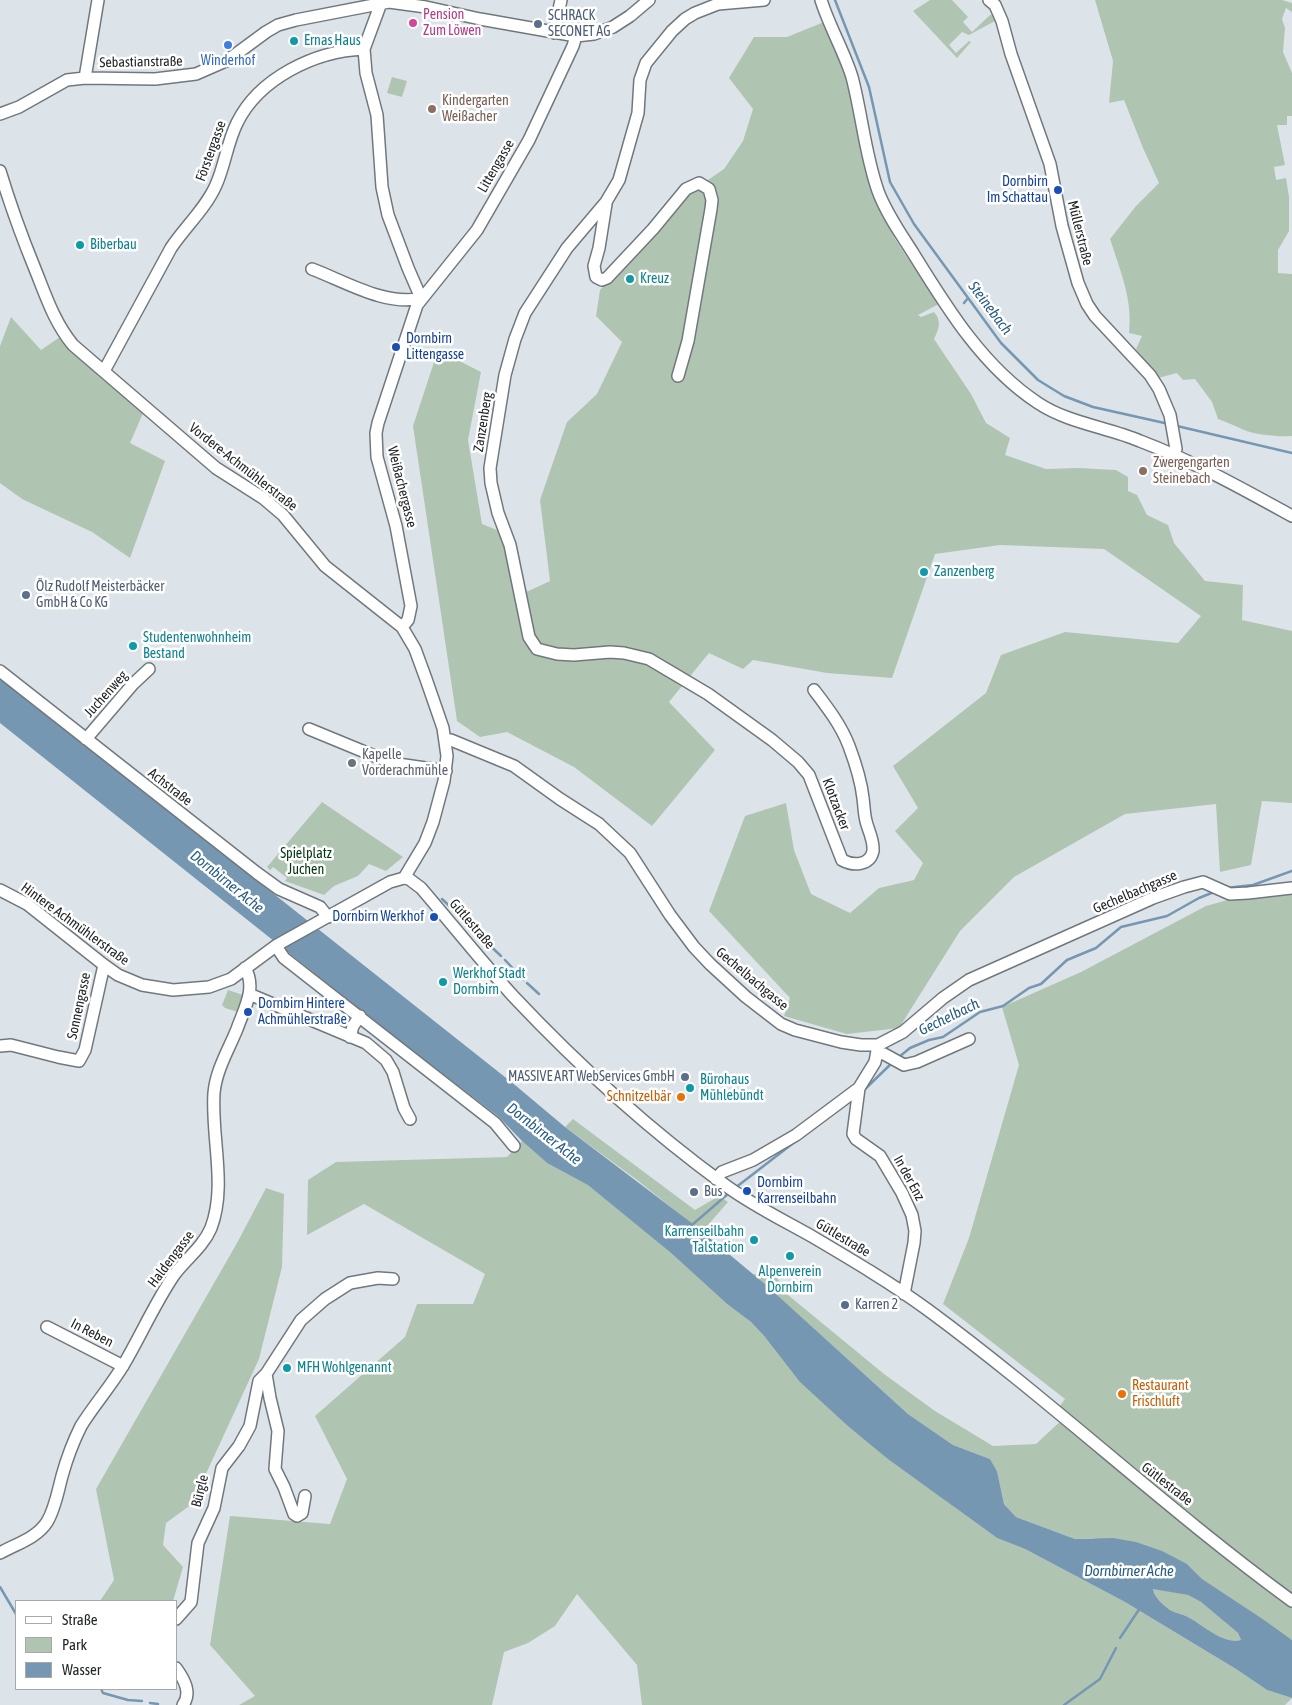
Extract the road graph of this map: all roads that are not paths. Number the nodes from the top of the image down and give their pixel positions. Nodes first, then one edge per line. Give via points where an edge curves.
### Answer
1 (98, 0) edge
2 (562, 0) edge
3 (649, 0) edge
4 (764, 0) edge
5 (821, 0) edge
6 (989, 0) edge
7 (381, 3) junction
8 (427, 3) edge
9 (554, 33) junction
10 (576, 36) junction
11 (364, 49) junction
12 (85, 78) junction
13 (0, 114) edge
14 (0, 171) edge
15 (606, 202) junction
16 (312, 269) dead end
17 (421, 298) junction
18 (104, 371) junction
19 (678, 376) dead end
20 (1174, 454) junction
21 (1292, 516) edge
22 (402, 627) junction
23 (557, 654) joint
24 (149, 669) dead end
25 (0, 671) edge
26 (814, 690) dead end
27 (309, 729) dead end
28 (86, 739) junction
29 (445, 740) junction
30 (446, 771) junction
31 (404, 878) junction
32 (1292, 888) edge
33 (0, 890) edge
34 (323, 920) junction
35 (275, 946) junction
36 (104, 965) junction
37 (245, 968) junction
38 (250, 994) junction
39 (360, 1016) junction
40 (350, 1038) junction
41 (969, 1039) dead end
42 (0, 1046) edge
43 (877, 1049) junction
44 (859, 1093) junction
45 (410, 1119) dead end
46 (514, 1146) dead end
47 (716, 1179) junction
48 (393, 1279) dead end
49 (904, 1294) junction
50 (47, 1327) dead end
51 (123, 1366) junction
52 (266, 1374) junction
53 (305, 1496) dead end
54 (0, 1552) edge
55 (1292, 1601) edge
56 (178, 1617) edge
57 (178, 1671) edge
58 (183, 1705) edge

1 - 12 street
2 - 9 street
3 - 10 street, Sebastianstraße via 612,27
4 - 15 street, Zanzenberg via 718,4 695,12 659,45 642,71 638,113 623,168
5 - 20 street via 851,76 879,192 934,286 984,356 1018,388 1062,416
6 - 20 street, Müllerstraße via 1002,20 1050,164 1071,262 1087,304 1159,389 1174,434
7 - 8 street, Sebastianstraße
7 - 11 street
7 - 12 street, Sebastianstraße via 278,25 228,60 189,76
8 - 9 street, Sebastianstraße via 480,20
9 - 10 street, Sebastianstraße
10 - 17 street, Littengasse via 529,140 476,230
11 - 17 street via 366,73 377,116 387,213
11 - 18 street, Förstergasse via 301,64 276,79 246,108 230,138 212,193 171,248
12 - 13 street, Sebastianstraße via 67,80
14 - 18 street, Vordere-Achmühlerstraße via 57,322 73,345
15 - 19 street, Zanzenberg via 594,266 596,277 602,280 653,229 686,189 699,183 709,189 711,210 688,341
15 - 23 street, Zanzenberg via 567,248 525,313 505,375 490,468 529,637 537,649
16 - 17 street via 355,288 384,296 409,300
17 - 22 street, Weißachergasse via 376,433 377,457 396,526 411,606 408,620
18 - 22 street, Vordere-Achmühlerstraße via 216,468 283,515 325,566
20 - 21 street
22 - 29 street, Vordere-Achmühlerstraße via 415,648
23 - 26 street, Klotzacker via 617,652 649,659 708,694 798,762 809,775 842,860 859,864 865,862 873,850 863,796 840,727
24 - 28 street, Juchenweg
25 - 28 street, Achstraße
27 - 30 street via 398,764
28 - 34 street, Achstraße via 279,889 320,907
29 - 30 street, Vordere-Achmühlerstraße
29 - 43 street, Gechelbachgasse via 514,766 599,824 630,853 694,947 746,997 781,1024
30 - 31 street, Vordere-Achmühlerstraße via 425,842
31 - 34 street via 390,882
31 - 47 street, Gütlestraße via 421,888 557,1041 626,1105
32 - 43 street, Gechelbachgasse via 1230,894 1202,882 1174,890 977,976
33 - 36 street, Hintere Achmühlerstraße via 27,904
34 - 35 street
35 - 37 street
35 - 39 street via 284,958
36 - 37 street, Hintere Achmühlerstraße via 142,985 173,990 216,985
36 - 42 street, Sonnengasse via 85,1050 79,1061 11,1045
37 - 38 street via 250,980
38 - 40 street
38 - 51 street, Haldengasse via 216,1084 214,1115 218,1189 210,1228 200,1246 174,1276
39 - 40 street
39 - 46 street via 495,1123
40 - 45 street via 366,1043 386,1060
41 - 43 street via 904,1065
43 - 44 street, In der Enz via 875,1062
44 - 47 street, In der Enz via 796,1135 753,1160 722,1172
44 - 49 street, In der Enz via 853,1127 856,1139 880,1156 902,1193 914,1222 914,1244
47 - 49 street, Gütlestraße
48 - 52 street, Bürgle via 350,1283 325,1299 301,1320
49 - 55 street, Gütlestraße via 971,1343
50 - 51 street, In Reben
51 - 54 street, Haldengasse via 99,1399 71,1448 47,1522 35,1535
52 - 53 street via 278,1431 275,1470 297,1516 302,1513
52 - 56 street, Bürgle via 259,1381 250,1426 240,1446 222,1468 214,1508 198,1543 191,1602
57 - 58 street via 187,1690

